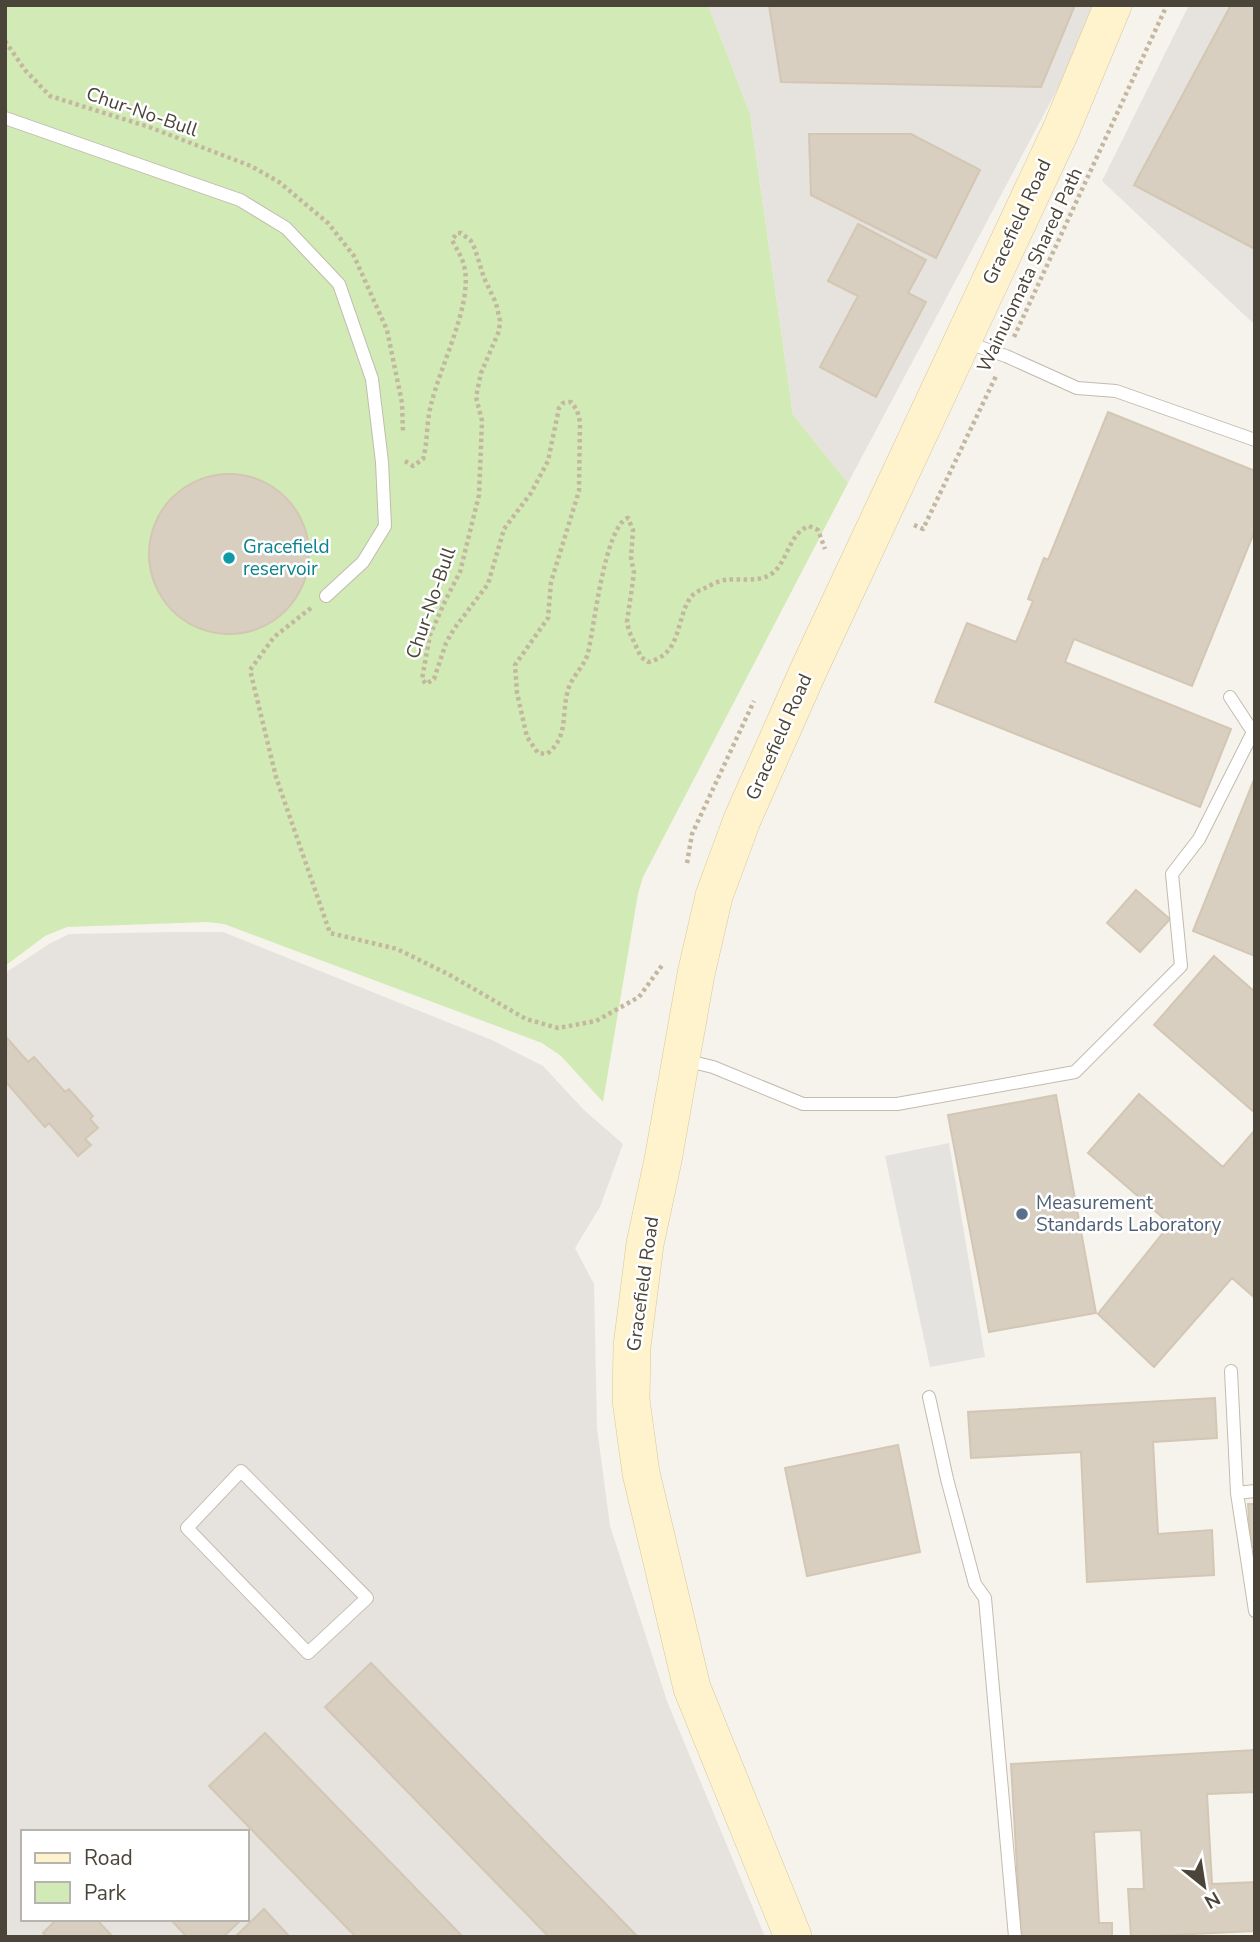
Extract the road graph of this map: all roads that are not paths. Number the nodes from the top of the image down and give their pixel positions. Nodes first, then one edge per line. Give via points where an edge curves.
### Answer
1 (1113, 5) edge
2 (5, 118) edge
3 (962, 341) junction
4 (1255, 440) edge
5 (326, 596) road end
6 (1230, 697) dead end
7 (680, 1059) junction
8 (1231, 1371) dead end
9 (929, 1397) dead end
10 (1255, 1491) edge
11 (1237, 1493) junction
12 (652, 1519) junction
13 (1255, 1611) edge
14 (308, 1653) joint
15 (793, 1937) edge
16 (817, 1937) edge
17 (1015, 1937) edge

1 - 3 main road, Gracefield Road via 1061,130
2 - 5 lane via 240,200 286,228 339,284 372,379 385,526 363,562
3 - 4 lane via 1077,388 1116,391
3 - 7 main road, Gracefield Road via 742,820 714,896
6 - 7 lane via 1253,732 1199,839 1172,874 1181,966 1075,1072 897,1104 803,1104
7 - 12 main road, Gracefield Road via 645,1244 632,1346 631,1400
8 - 11 lane
9 - 17 lane via 975,1584 985,1598
10 - 11 lane
11 - 13 lane
12 - 15 main road via 692,1688
12 - 16 main road
14 - 14 lane via 187,1528 241,1471 367,1598

